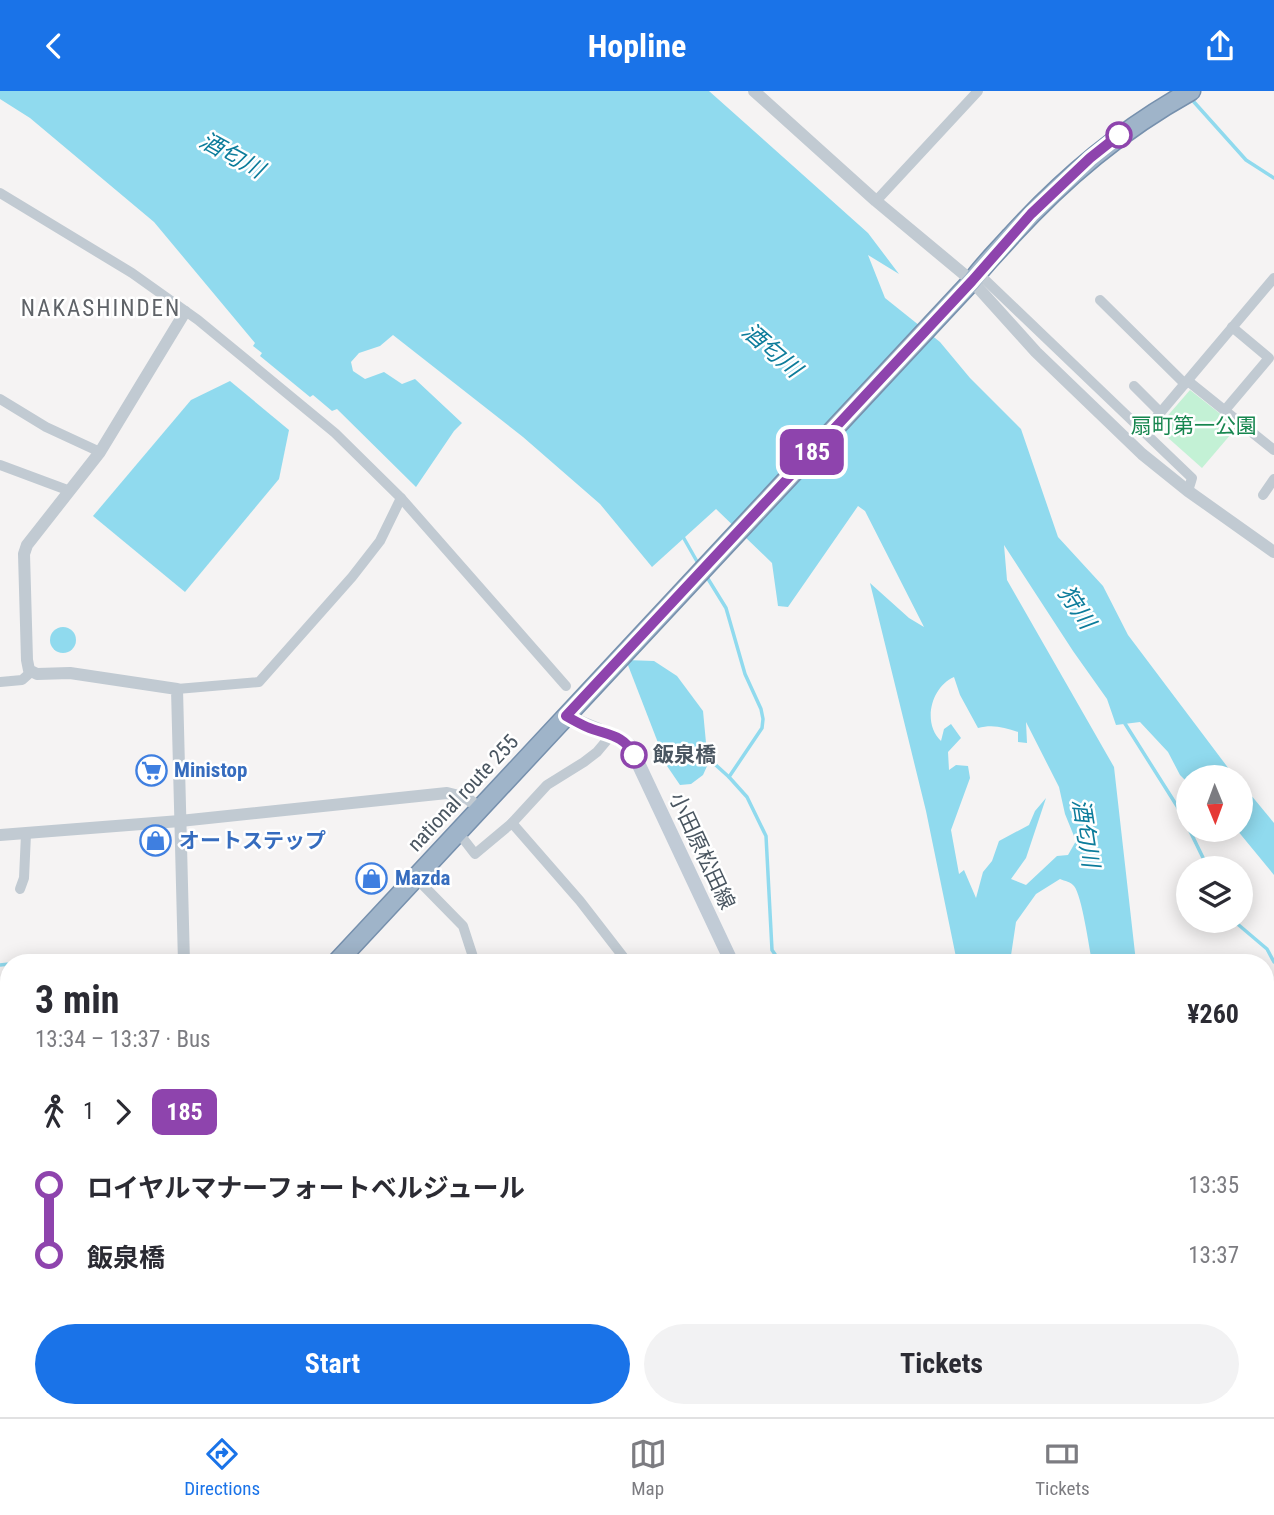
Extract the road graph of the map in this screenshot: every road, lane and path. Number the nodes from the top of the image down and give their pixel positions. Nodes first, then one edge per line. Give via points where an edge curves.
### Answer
1 (754, 91) edge
2 (978, 91) edge
3 (1191, 91) edge
4 (0, 193) edge
5 (876, 201) junction
6 (975, 277) junction
7 (1274, 278) edge
8 (1100, 300) dead end
9 (185, 312) junction
10 (1232, 327) junction
11 (1272, 357) edge
12 (1186, 383) junction
13 (1134, 386) dead end
14 (0, 399) edge
15 (1225, 410) junction
16 (1160, 412) junction
17 (1144, 432) junction
18 (1274, 450) edge
19 (100, 452) junction
20 (0, 465) edge
21 (1274, 479) edge
22 (1188, 491) junction
23 (70, 492) junction
24 (1263, 495) dead end
25 (401, 498) junction
26 (1274, 552) edge
27 (32, 672) junction
28 (0, 681) edge
29 (566, 686) dead end
30 (177, 689) junction
31 (566, 716) junction
32 (613, 733) junction
33 (480, 809) junction
34 (180, 821) junction
35 (512, 823) junction
36 (458, 832) junction
37 (26, 834) junction
38 (0, 835) edge
39 (415, 877) junction
40 (20, 889) dead end
41 (184, 954) edge
42 (344, 954) edge
43 (472, 954) edge
44 (621, 954) edge
45 (728, 954) edge

1 - 5 street
2 - 5 street
3 - 6 highway via 1124,131 1090,158 1031,214
4 - 9 street via 132,273
5 - 6 street
6 - 17 street
6 - 22 street via 1036,352 1142,454
6 - 31 highway
7 - 10 street
8 - 12 street
9 - 19 street
9 - 25 street via 335,433
10 - 11 street
10 - 12 street
11 - 15 street
12 - 15 street
12 - 16 street
13 - 16 street
14 - 19 street
15 - 18 street
16 - 17 street
17 - 22 street via 1192,478
19 - 23 street
20 - 23 street
21 - 24 street
22 - 26 street
23 - 27 street via 24,554 27,660
25 - 29 street
25 - 30 street via 380,541 259,682
27 - 28 street via 22,680
27 - 30 street
30 - 34 street
31 - 32 main road
31 - 33 highway, national route 255
32 - 35 street via 597,752 547,785
32 - 45 main road, 小田原松田線 via 630,746
33 - 34 street via 467,798 447,793
33 - 36 highway, national route 255
34 - 37 street
34 - 41 street
35 - 36 street via 475,854
35 - 44 street
36 - 39 highway, national route 255
37 - 38 street
37 - 40 street
39 - 42 highway, national route 255
39 - 43 street via 463,926

